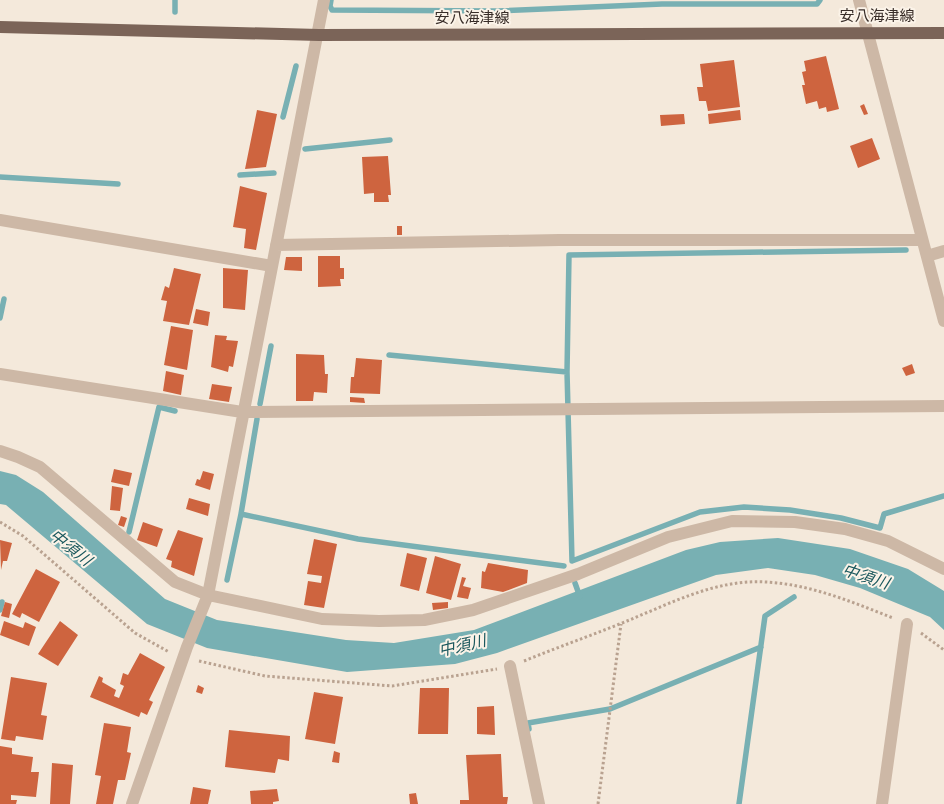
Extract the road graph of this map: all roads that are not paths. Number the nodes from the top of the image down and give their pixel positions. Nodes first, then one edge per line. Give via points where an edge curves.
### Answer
1 (324, 0) edge
2 (859, 0) edge
3 (0, 27) edge
4 (867, 32) junction
5 (944, 33) edge
6 (319, 35) junction
7 (0, 220) edge
8 (922, 240) junction
9 (276, 245) junction
10 (944, 251) edge
11 (927, 256) junction
12 (272, 266) junction
13 (944, 321) edge
14 (0, 374) edge
15 (944, 406) edge
16 (242, 412) junction
17 (0, 451) edge
18 (944, 569) edge
19 (207, 601) junction
20 (907, 624) dead end
21 (510, 666) dead end
22 (132, 804) edge
23 (538, 804) edge
24 (882, 804) edge

1 - 6 street
2 - 4 street
3 - 6 main road, 安八海津線
4 - 5 main road, 安八海津線
4 - 6 main road, 安八海津線
4 - 8 street
6 - 9 street
7 - 12 street
8 - 9 street via 559,240
8 - 11 street
9 - 12 street
10 - 11 street
11 - 13 street
12 - 16 street
14 - 16 street
15 - 16 street
16 - 19 street
17 - 19 street via 40,467 169,578
18 - 19 street via 888,541 845,529 795,522 732,521 668,537 578,574 473,610 424,620 322,619
19 - 22 street via 187,647
20 - 24 street
21 - 23 street

